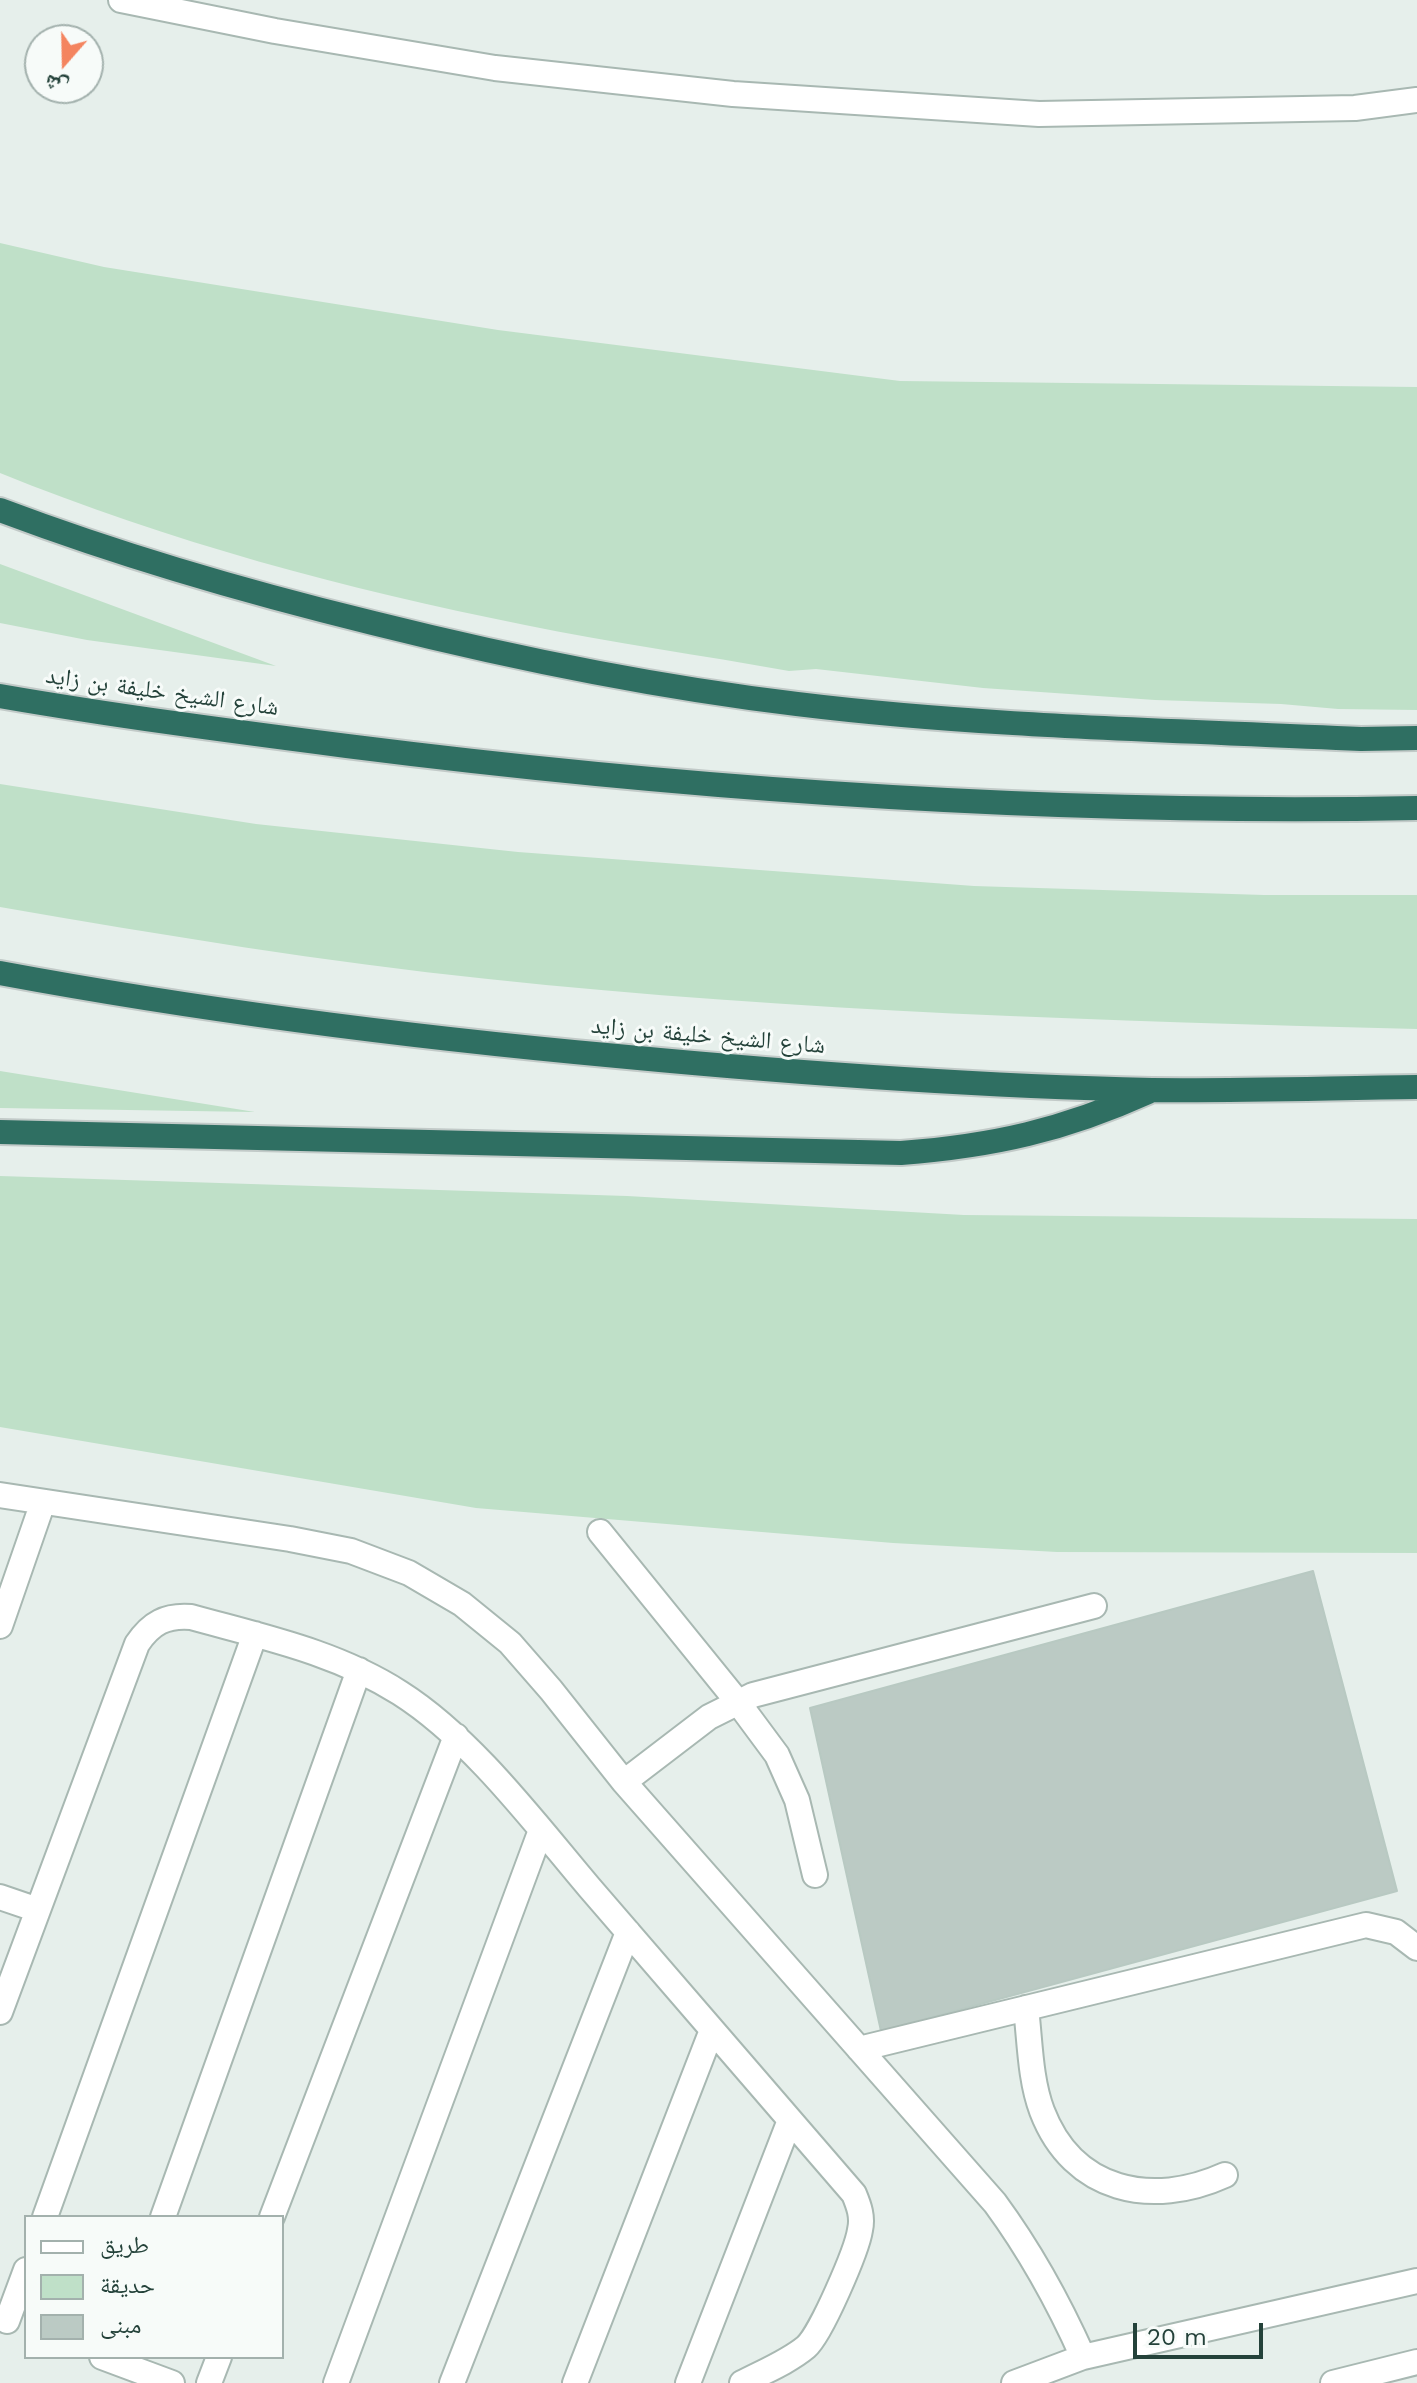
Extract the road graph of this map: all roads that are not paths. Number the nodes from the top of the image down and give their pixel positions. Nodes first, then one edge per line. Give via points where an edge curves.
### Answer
1 (121, 0) edge
2 (1417, 100) edge
3 (0, 510) edge
4 (0, 696) edge
5 (1417, 738) edge
6 (1417, 808) edge
7 (0, 973) edge
8 (1417, 1087) edge
9 (1154, 1090) junction
10 (0, 1132) edge
11 (0, 1495) edge
12 (43, 1502) junction
13 (600, 1532) dead end
14 (1094, 1606) dead end
15 (0, 1626) edge
16 (255, 1634) junction
17 (359, 1670) junction
18 (737, 1701) junction
19 (456, 1736) junction
20 (624, 1782) junction
21 (541, 1830) junction
22 (815, 1875) dead end
23 (0, 1897) edge
24 (38, 1910) junction
25 (628, 1932) junction
26 (1417, 1948) edge
27 (1026, 2008) junction
28 (0, 2012) edge
29 (712, 2030) junction
30 (859, 2049) junction
31 (790, 2120) junction
32 (1225, 2175) dead end
33 (46, 2215) edge
34 (164, 2215) edge
35 (273, 2215) edge
36 (24, 2277) edge
37 (1417, 2281) edge
38 (11, 2323) edge
39 (1083, 2357) junction
40 (112, 2359) edge
41 (218, 2359) edge
42 (1417, 2362) edge
43 (172, 2383) edge
44 (209, 2383) edge
45 (336, 2383) edge
46 (452, 2383) edge
47 (575, 2383) edge
48 (688, 2383) edge
49 (742, 2383) edge
50 (1014, 2383) edge
51 (1333, 2383) edge

1 - 2 street via 495,68 733,94 1039,114 1355,108
3 - 5 highway via 223,585 467,646 682,689 917,716
4 - 6 highway, شارع الشيخ خليفة بن زايد via 391,752 780,791 1156,808
7 - 9 highway, شارع الشيخ خليفة بن زايد via 270,1017 503,1046 855,1076
8 - 9 highway, شارع الشيخ خليفة بن زايد
9 - 10 highway via 1058,1128 1007,1141 901,1153
11 - 12 street
12 - 15 street
12 - 20 street via 290,1539 351,1551 409,1573 462,1604 510,1643
13 - 18 street
14 - 18 street
16 - 17 street
16 - 24 street via 176,1616 143,1634
16 - 33 street
17 - 19 street via 400,1693
17 - 34 street
18 - 20 street
18 - 22 street via 788,1777
19 - 21 street
19 - 35 street
20 - 30 street
21 - 25 street
21 - 45 street
23 - 24 street
24 - 28 street
25 - 29 street
25 - 46 street
26 - 27 street via 1396,1932 1366,1925
27 - 30 street
27 - 32 street via 1042,2110 1077,2163 1119,2188 1141,2192 1185,2189
29 - 31 street
29 - 47 street
30 - 39 street via 995,2203 1059,2302
31 - 48 street
31 - 49 street via 854,2194 860,2233 821,2330 792,2357
36 - 38 street
37 - 39 street
39 - 50 street
40 - 43 street
41 - 44 street
42 - 51 street

